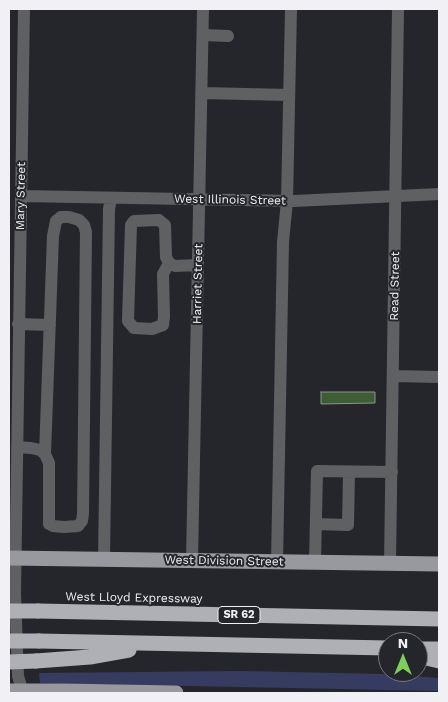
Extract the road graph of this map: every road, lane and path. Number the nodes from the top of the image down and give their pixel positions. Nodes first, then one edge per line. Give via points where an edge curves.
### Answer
1 (24, 9) edge
2 (203, 9) edge
3 (291, 9) edge
4 (398, 9) edge
5 (203, 35) junction
6 (228, 36) dead end
7 (202, 93) junction
8 (289, 94) junction
9 (439, 194) edge
10 (396, 195) junction
11 (21, 196) junction
12 (111, 199) junction
13 (200, 199) junction
14 (287, 201) junction
15 (169, 263) junction
16 (198, 265) junction
17 (18, 324) junction
18 (50, 324) junction
19 (393, 376) junction
20 (439, 377) edge
21 (17, 447) junction
22 (45, 454) junction
23 (349, 472) junction
24 (392, 472) junction
25 (316, 524) junction
26 (12, 558) edge
27 (104, 559) junction
28 (192, 560) junction
29 (277, 562) junction
30 (315, 562) junction
31 (390, 563) junction
32 (439, 564) edge
33 (9, 611) edge
34 (439, 619) edge
35 (9, 641) edge
36 (164, 644) junction
37 (378, 648) edge
38 (9, 662) edge
39 (18, 692) edge
40 (176, 693) edge

1 - 11 street, Mary Street
2 - 5 street, Harriet Street
3 - 8 street
4 - 10 street, Read Street
5 - 6 street
5 - 7 street, Harriet Street
7 - 8 street
7 - 13 street, Harriet Street
8 - 14 street
9 - 10 street, West Illinois Street
10 - 14 street, West Illinois Street
10 - 19 street, Read Street
11 - 12 street, West Illinois Street
11 - 17 street, Mary Street
12 - 13 street, West Illinois Street
12 - 27 street
13 - 14 street, West Illinois Street
13 - 16 street, Harriet Street
14 - 29 street
15 - 15 street via 165,225 159,220 134,221 131,225 128,321 134,328 152,330 163,324 163,274
15 - 16 street via 175,266
16 - 28 street, Harriet Street
17 - 18 street
17 - 21 street, Mary Street
18 - 22 street
18 - 22 street via 53,236 56,221 69,217 79,220 86,232 83,514 78,526 49,524 49,463
19 - 20 street
19 - 24 street, Read Street
21 - 22 street via 40,450
21 - 26 street, Mary Street
23 - 24 street
23 - 25 street via 317,471
23 - 25 street via 348,526
24 - 31 street, Read Street
25 - 30 street
26 - 27 main road, West Division Street
26 - 39 street, Mary Street
27 - 28 main road, West Division Street
28 - 29 main road, West Division Street
29 - 30 main road, West Division Street
30 - 31 main road, West Division Street
31 - 32 main road, West Division Street
33 - 34 highway, West Lloyd Expressway / SR 62, bridge
35 - 36 highway, bridge
36 - 37 highway
36 - 38 highway, bridge via 90,657
39 - 40 main road

